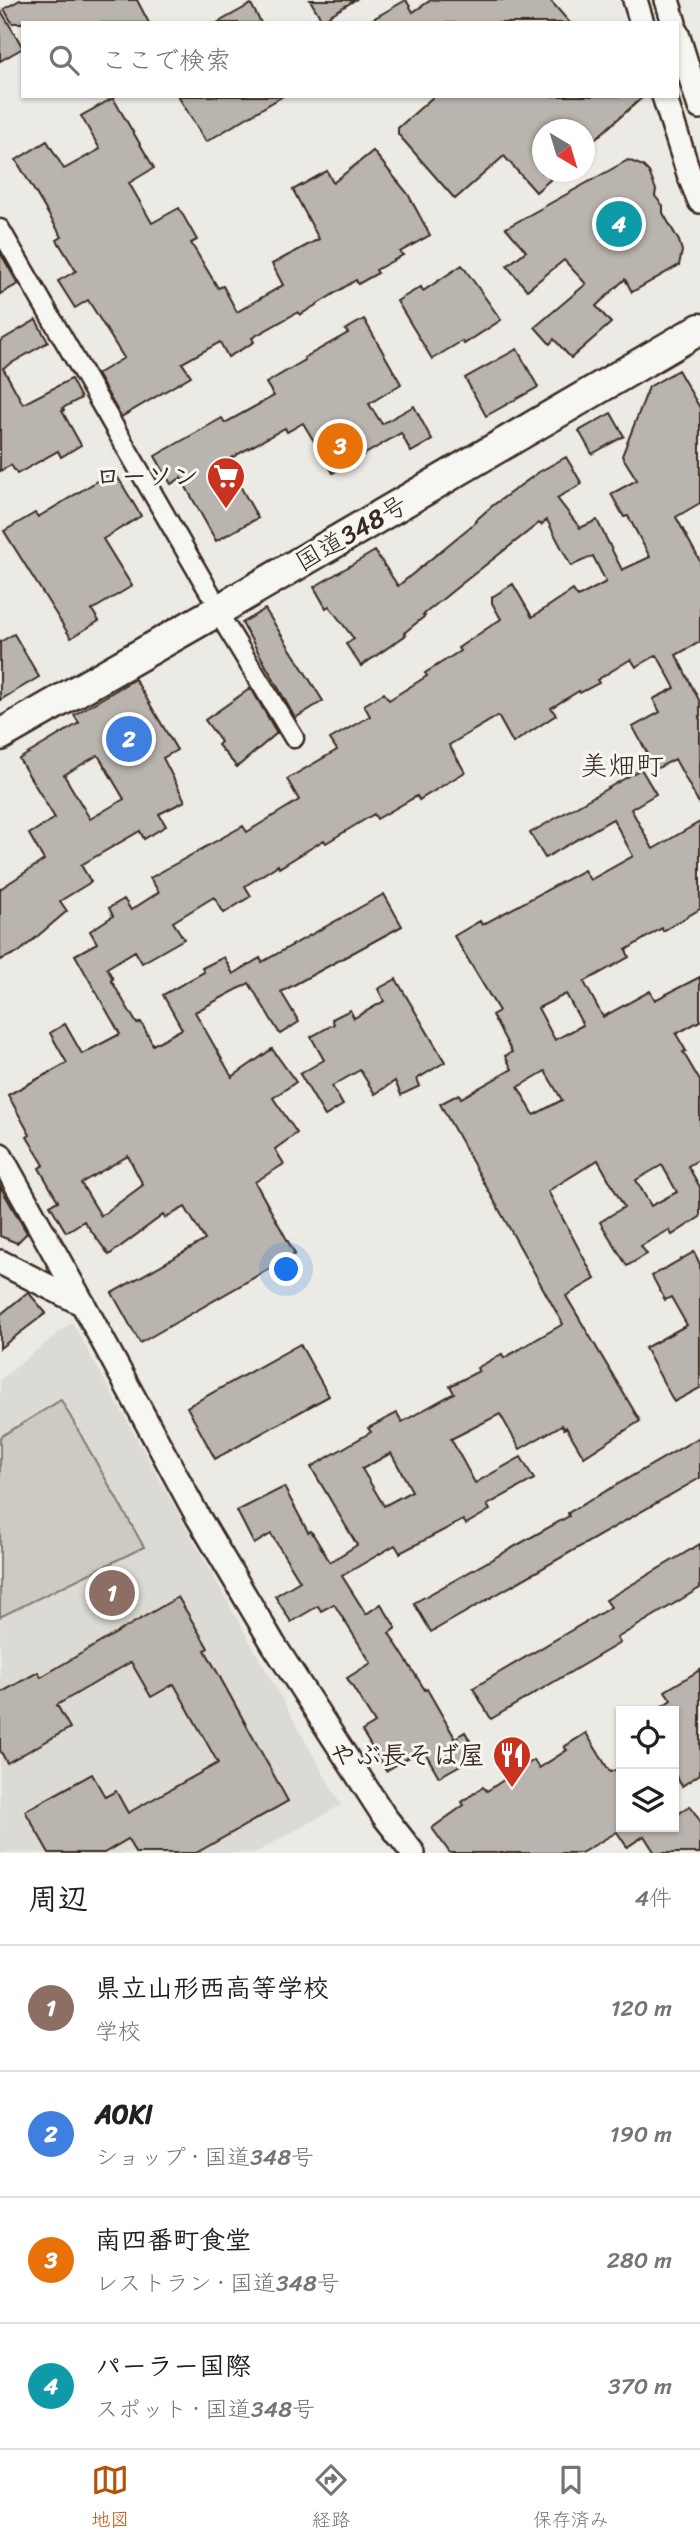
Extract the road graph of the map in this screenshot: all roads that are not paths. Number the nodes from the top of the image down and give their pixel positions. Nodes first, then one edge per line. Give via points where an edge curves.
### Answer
1 (635, 0) edge
2 (667, 0) edge
3 (641, 21) edge
4 (673, 21) edge
5 (679, 40) edge
6 (665, 98) edge
7 (700, 107) edge
8 (700, 201) edge
9 (0, 229) edge
10 (700, 309) edge
11 (700, 329) edge
12 (214, 602) junction
13 (0, 711) edge
14 (0, 735) edge
15 (293, 738) dead end
16 (0, 1155) edge
17 (0, 1262) edge
18 (83, 1304) junction
19 (413, 1853) edge

1 - 3 street
2 - 4 street
5 - 7 street
6 - 8 street
9 - 12 street
10 - 12 highway, 国道348号
11 - 12 highway, 国道348号
12 - 13 highway, 国道348号
12 - 14 highway, 国道348号
12 - 15 street
16 - 18 street
17 - 18 street
18 - 19 street via 198,1517 274,1645 384,1816

